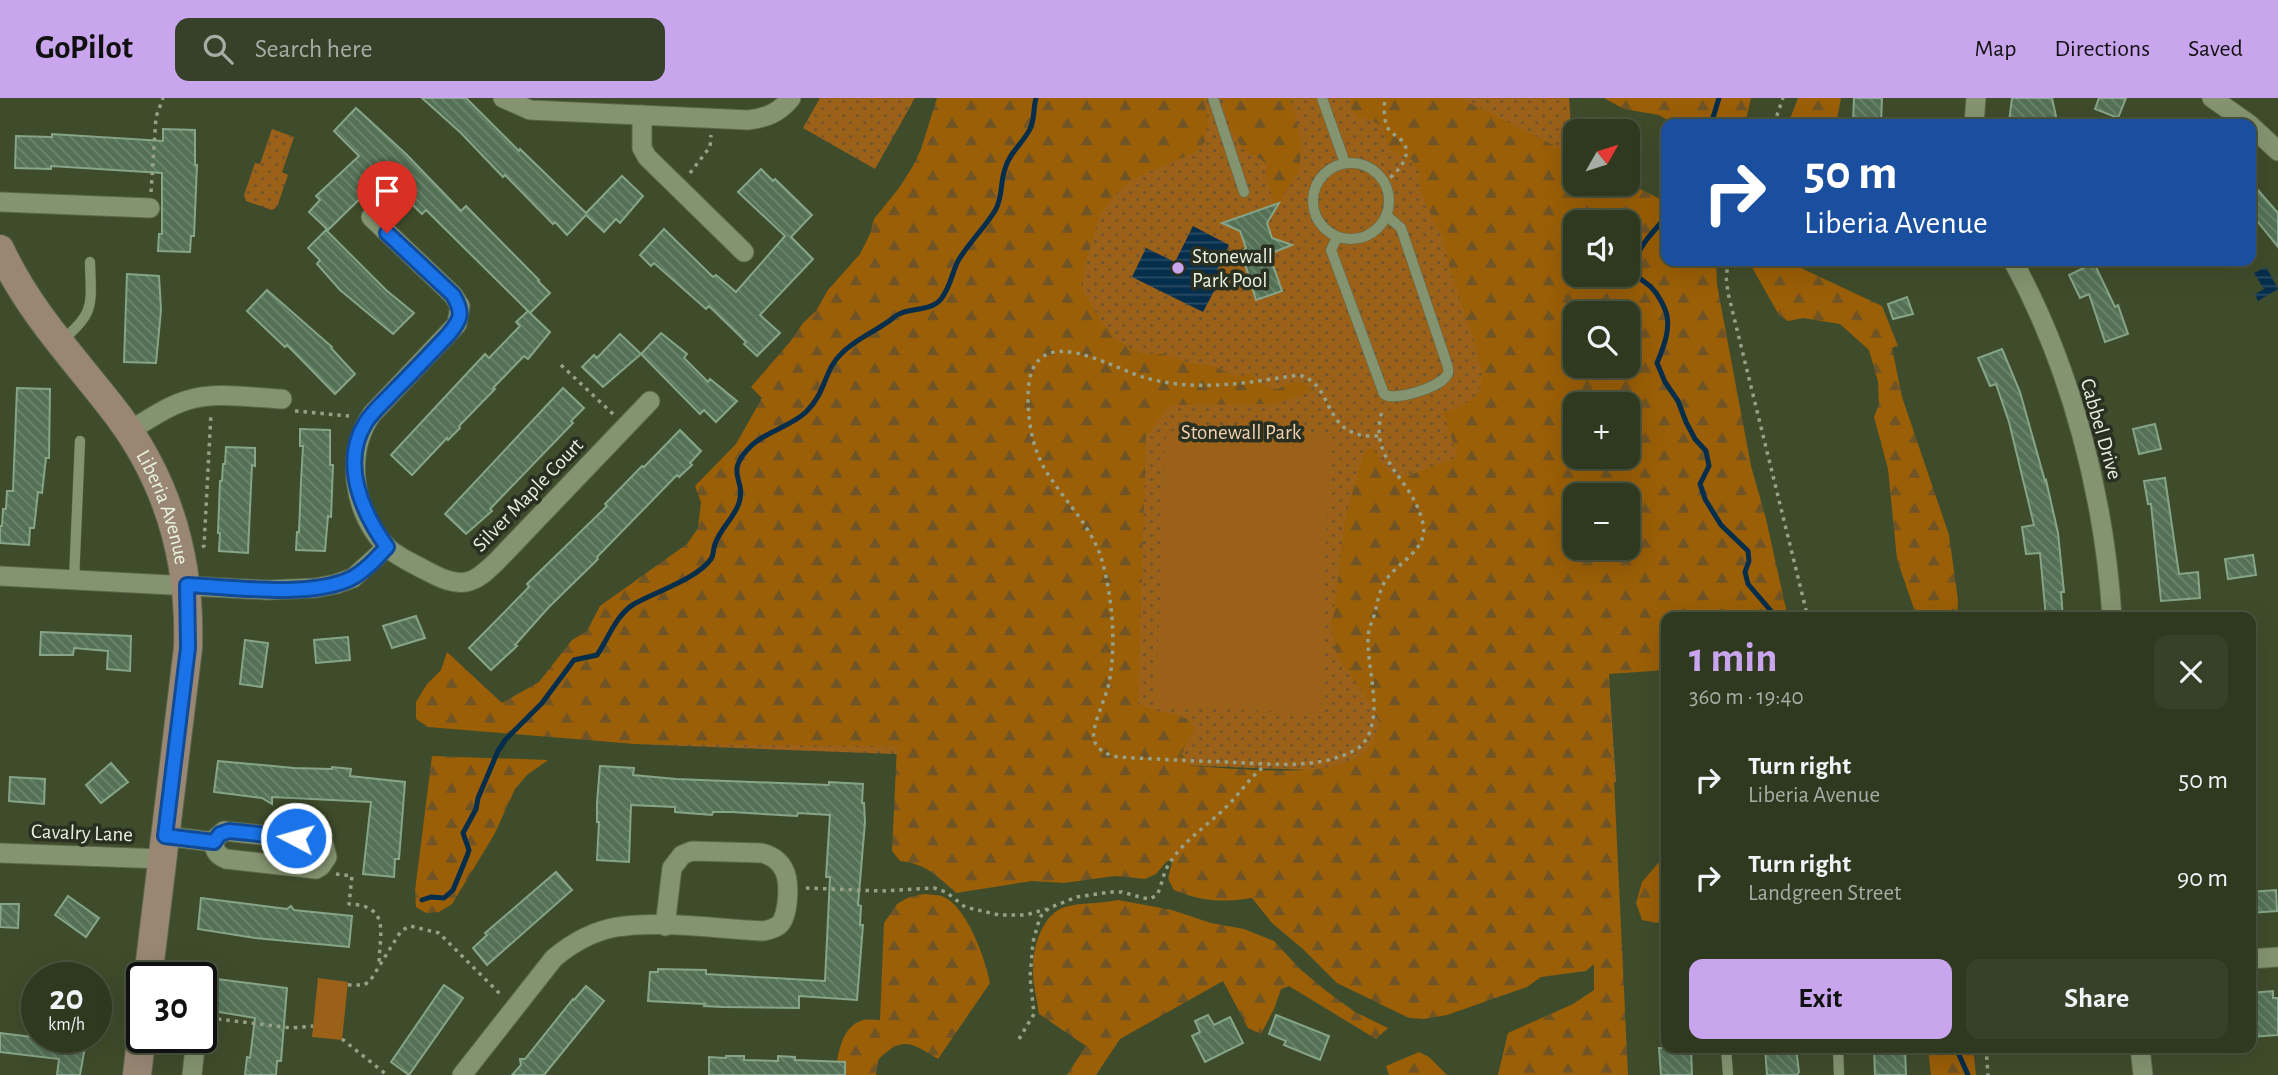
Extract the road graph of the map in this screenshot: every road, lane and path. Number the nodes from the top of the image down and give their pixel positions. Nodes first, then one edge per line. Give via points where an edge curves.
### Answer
1 (163, 98) edge
2 (503, 98) edge
3 (791, 98) edge
4 (1213, 98) edge
5 (1322, 98) edge
6 (1385, 98) edge
7 (1783, 98) edge
8 (1976, 98) edge
9 (2212, 98) edge
10 (642, 115) junction
11 (712, 118) junction
12 (1776, 119) edge
13 (1974, 119) edge
14 (2242, 119) edge
15 (2256, 131) edge
16 (2278, 151) edge
17 (1345, 163) junction
18 (1384, 183) junction
19 (678, 188) junction
20 (1244, 192) dead end
21 (0, 202) edge
22 (150, 208) joint
23 (1387, 215) junction
24 (371, 217) dead end
25 (1337, 237) junction
26 (0, 249) edge
27 (744, 252) dead end
28 (90, 262) dead end
29 (1728, 266) edge
30 (2015, 266) edge
31 (59, 343) junction
32 (562, 365) dead end
33 (212, 397) junction
34 (1388, 397) junction
35 (282, 399) joint
36 (650, 401) dead end
37 (364, 426) junction
38 (626, 426) junction
39 (130, 432) junction
40 (1378, 436) junction
41 (80, 441) dead end
42 (387, 547) junction
43 (181, 552) junction
44 (0, 576) edge
45 (74, 580) junction
46 (187, 585) junction
47 (1807, 612) edge
48 (2111, 612) edge
49 (1267, 764) junction
50 (214, 842) junction
51 (164, 848) junction
52 (0, 853) edge
53 (323, 864) junction
54 (787, 887) junction
55 (1048, 908) junction
56 (666, 926) junction
57 (2278, 957) edge
58 (2256, 958) edge
59 (150, 962) edge
60 (379, 965) junction
61 (348, 985) dead end
62 (516, 1006) junction
63 (217, 1019) edge
64 (313, 1026) dead end
65 (342, 1039) dead end
66 (1019, 1039) dead end
67 (140, 1053) edge
68 (194, 1053) edge
69 (1726, 1053) edge
70 (1838, 1053) edge
71 (1986, 1053) edge
72 (2141, 1053) edge
73 (137, 1075) edge
74 (192, 1075) edge
75 (387, 1075) edge
76 (462, 1075) edge
77 (1728, 1075) edge
78 (1839, 1075) edge
79 (1988, 1075) edge
80 (2143, 1075) edge

1 - 22 path via 156,117
2 - 10 street via 530,110
3 - 11 street via 784,107 760,119
4 - 20 lane
5 - 17 lane
6 - 18 path via 1388,127 1401,139 1406,154 1396,173
7 - 12 path
8 - 13 street
9 - 14 street
10 - 11 street
10 - 19 street via 642,148
11 - 19 path via 710,147
15 - 16 street
17 - 18 lane via 1364,165
17 - 25 lane via 1320,178 1313,197 1316,216
18 - 23 lane via 1389,195
19 - 27 street
21 - 22 street
23 - 25 lane via 1366,236
23 - 34 lane via 1401,228 1449,371 1436,384
24 - 37 street via 453,295 460,314 448,335
25 - 34 lane via 1331,250
26 - 31 main road, Liberia Avenue via 16,282
28 - 31 lane via 90,308
29 - 47 path via 1728,293
30 - 48 street, Cabbel Drive via 2070,394 2087,455
31 - 39 main road, Liberia Avenue
32 - 38 path
33 - 35 street
33 - 39 street via 175,404
33 - 43 path via 204,546
34 - 40 path
35 - 37 path via 282,410 347,414
36 - 38 street, Silver Maple Court
37 - 42 street via 355,478 361,503
38 - 42 street, Silver Maple Court via 476,579 450,581
39 - 43 main road, Liberia Avenue via 166,502
40 - 49 path via 1385,457 1416,503 1424,530 1416,549 1384,582 1368,631 1375,707 1371,730 1358,749 1338,758
40 - 49 path via 1339,425 1320,389 1298,375 1208,386 1172,384 1061,350 1041,358 1031,375 1028,410 1035,446 1094,541 1106,574 1112,659 1095,743 1103,752 1118,757
41 - 45 lane
42 - 46 street via 353,578 336,584 267,590
43 - 46 main road, Liberia Avenue
44 - 45 street
45 - 46 street
46 - 51 main road, Liberia Avenue via 188,648
49 - 55 path via 1176,853 1157,895 1150,899 1110,892
50 - 51 street, Cavalry Lane
50 - 53 street via 217,853 226,859 316,869
50 - 53 street via 229,831 319,841 327,850
51 - 52 street, Cavalry Lane
51 - 59 main road, Liberia Avenue
53 - 60 path via 335,874 352,876 349,904 367,905 376,912 381,929
54 - 55 path via 934,888 965,907 999,915 1026,915
54 - 56 street via 787,909 771,929
54 - 56 street via 783,868 771,856 692,851 682,855 672,869
55 - 66 path via 1036,927 1032,954 1034,1014
56 - 62 street via 617,927 570,945
57 - 58 street
60 - 61 path via 367,984
60 - 62 path via 404,928 434,931
62 - 76 street
63 - 64 path via 292,1028
65 - 75 path
67 - 73 main road
68 - 74 street
69 - 77 lane
70 - 78 lane
71 - 79 path
72 - 80 street

